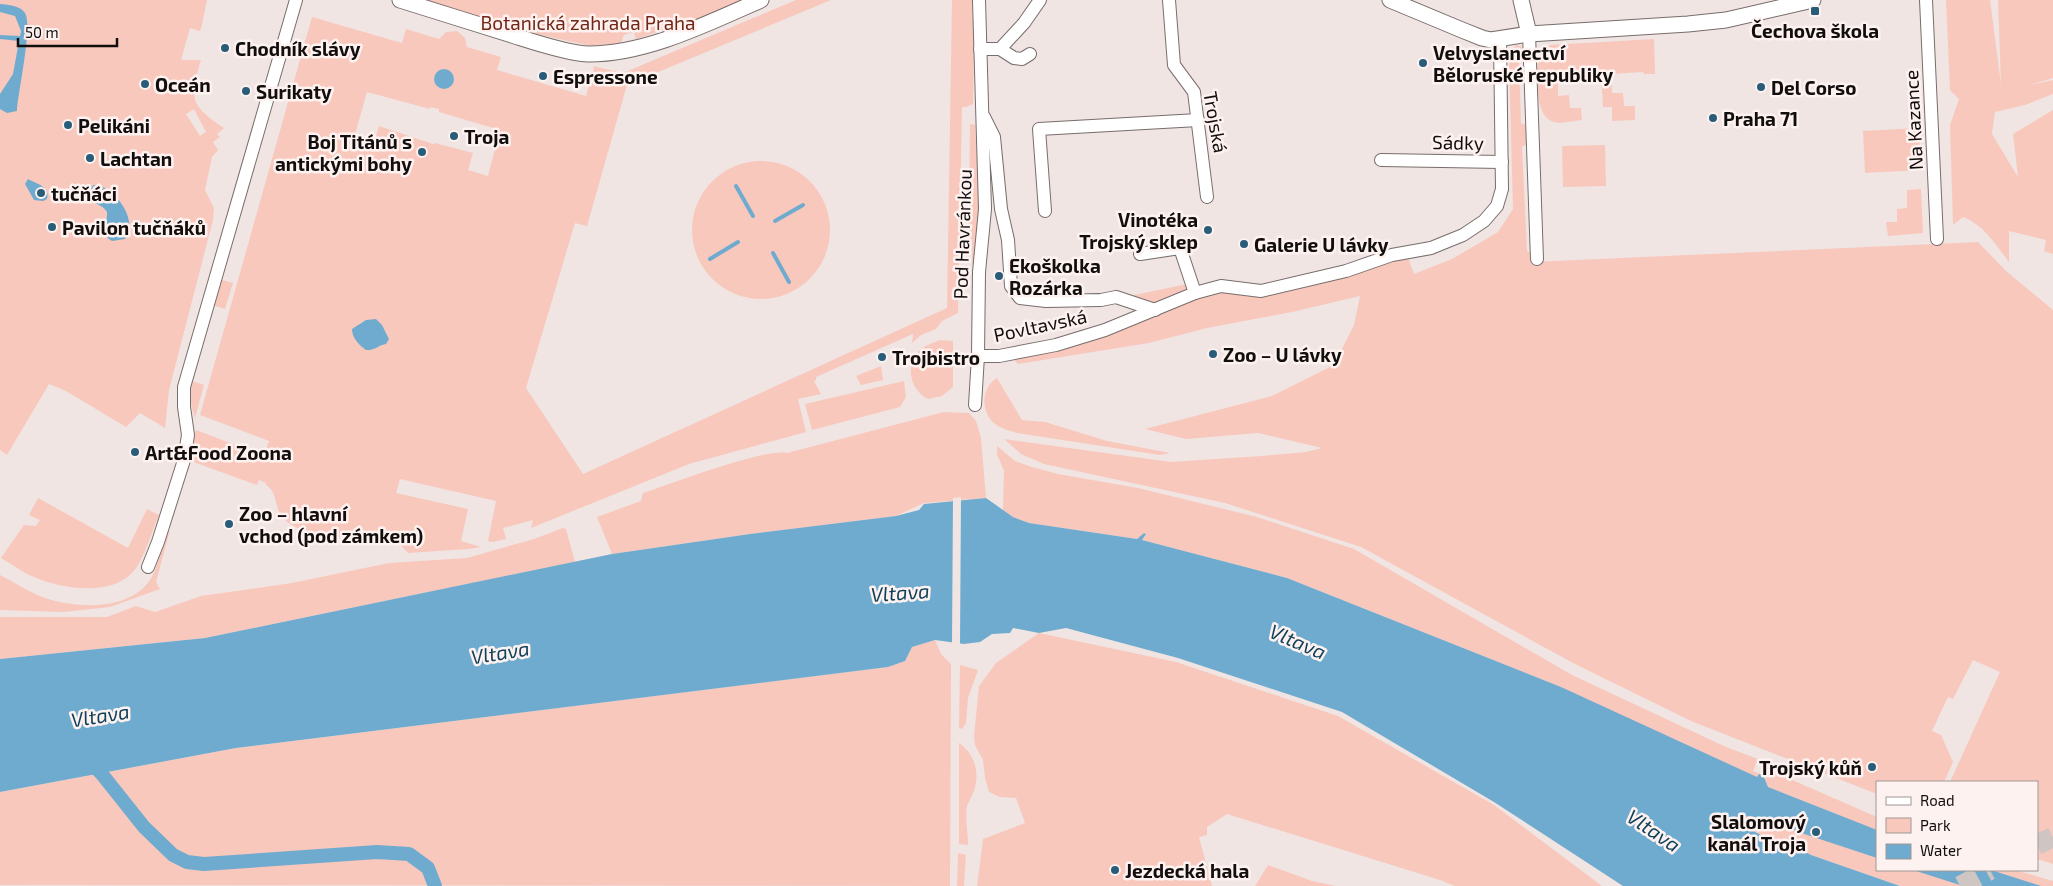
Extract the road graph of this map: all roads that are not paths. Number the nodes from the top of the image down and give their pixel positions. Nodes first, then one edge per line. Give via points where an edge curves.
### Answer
1 (296, 0) edge
2 (400, 0) edge
3 (761, 0) edge
4 (979, 0) edge
5 (1040, 0) edge
6 (1169, 0) edge
7 (1390, 0) edge
8 (1521, 0) edge
9 (1813, 0) edge
10 (1926, 0) edge
11 (1529, 34) junction
12 (1500, 39) junction
13 (980, 49) junction
14 (1000, 49) junction
15 (1030, 54) dead end
16 (982, 113) junction
17 (1198, 120) junction
18 (1380, 160) dead end
19 (1502, 162) junction
20 (1207, 197) dead end
21 (1046, 211) dead end
22 (1937, 239) dead end
23 (1140, 254) dead end
24 (1537, 259) dead end
25 (1195, 293) junction
26 (1020, 298) joint
27 (1155, 310) junction
28 (978, 356) junction
29 (975, 405) dead end
30 (148, 567) dead end

1 - 30 street via 184,387 188,435 184,464
2 - 3 street via 586,54 610,53 654,42
4 - 13 street, Pod Havránkou
5 - 14 street
6 - 17 street, Trojská via 1174,65 1194,92
7 - 12 street via 1482,38
8 - 11 street
9 - 11 street via 1759,14 1698,23
10 - 22 street, Na Kazance
11 - 12 street
11 - 24 street
12 - 19 street, Sádky
13 - 14 street
13 - 16 street, Pod Havránkou
14 - 15 street via 1014,58 1022,59
16 - 26 street, Pod Havránkou via 994,137 1011,286
16 - 28 street, Pod Havránkou via 985,208 979,272
17 - 20 street, Trojská
17 - 21 street via 1039,129
18 - 19 street, Sádky
19 - 25 street, Povltavská via 1502,189 1497,206 1484,221 1463,235 1431,248 1392,255 1346,271 1262,291 1221,286
23 - 25 street via 1180,248
25 - 27 street, Povltavská
26 - 27 street, Povltavská via 1046,301 1116,297
27 - 28 street, Povltavská via 1056,345 999,356
28 - 29 street, Povltavská

